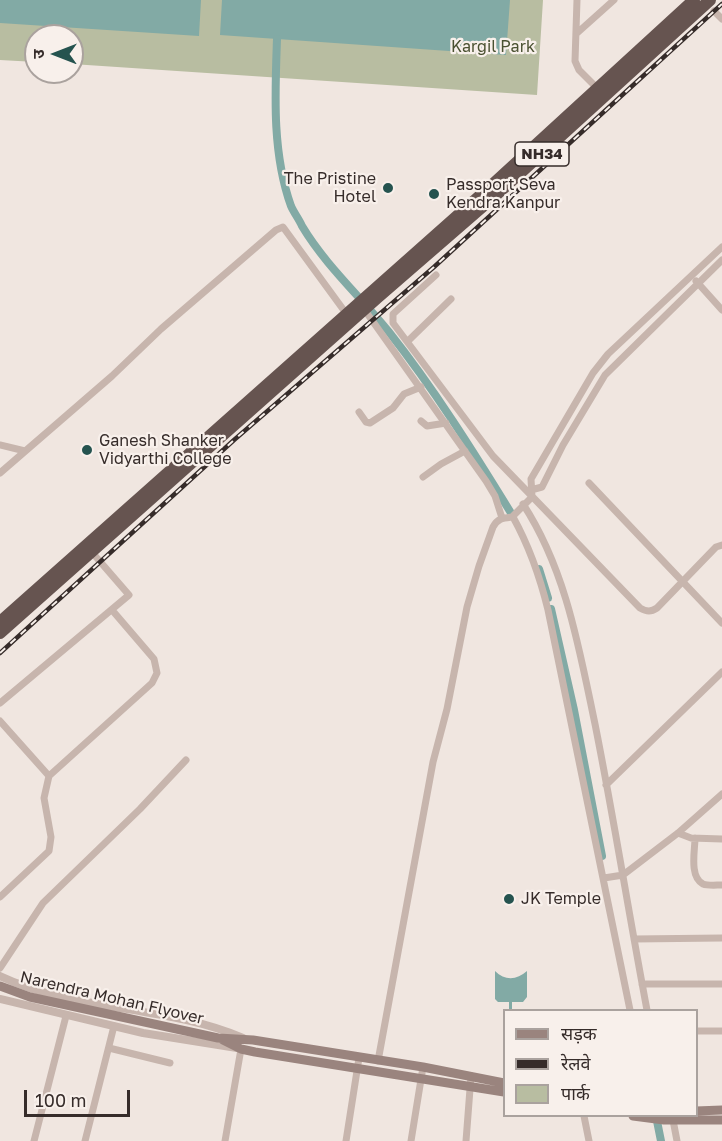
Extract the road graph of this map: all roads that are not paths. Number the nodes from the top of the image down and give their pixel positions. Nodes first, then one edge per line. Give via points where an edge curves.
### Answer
1 (577, 0) edge
2 (614, 0) edge
3 (683, 0) edge
4 (705, 2) edge
5 (680, 14) junction
6 (722, 19) edge
7 (576, 34) junction
8 (625, 71) junction
9 (598, 89) junction
10 (722, 248) edge
11 (722, 260) edge
12 (436, 275) dead end
13 (693, 276) junction
14 (699, 284) junction
15 (451, 299) dead end
16 (364, 303) junction
17 (722, 310) edge
18 (349, 317) junction
19 (408, 341) junction
20 (421, 387) junction
21 (359, 412) dead end
22 (421, 421) dead end
23 (446, 423) junction
24 (0, 445) edge
25 (25, 451) junction
26 (465, 451) junction
27 (0, 472) edge
28 (423, 477) dead end
29 (589, 483) dead end
30 (531, 493) junction
31 (523, 504) junction
32 (513, 517) junction
33 (502, 518) junction
34 (722, 545) edge
35 (89, 549) junction
36 (683, 582) junction
37 (112, 610) junction
38 (0, 622) edge
39 (722, 623) edge
40 (0, 633) edge
41 (722, 672) edge
42 (0, 703) edge
43 (0, 721) edge
44 (186, 760) dead end
45 (49, 776) junction
46 (606, 785) junction
47 (722, 794) edge
48 (678, 833) junction
49 (695, 838) junction
50 (722, 839) edge
51 (623, 875) junction
52 (604, 878) junction
53 (722, 885) edge
54 (0, 897) edge
55 (722, 938) edge
56 (634, 939) junction
57 (0, 968) edge
58 (0, 976) edge
59 (642, 984) junction
60 (722, 984) edge
61 (2, 987) edge
62 (0, 999) edge
63 (630, 1009) edge
64 (647, 1009) edge
65 (66, 1016) junction
66 (114, 1026) junction
67 (698, 1031) edge
68 (722, 1031) edge
69 (218, 1038) junction
70 (247, 1040) junction
71 (109, 1048) junction
72 (241, 1049) junction
73 (360, 1058) junction
74 (378, 1061) junction
75 (170, 1063) dead end
76 (423, 1067) junction
77 (357, 1068) junction
78 (471, 1076) junction
79 (421, 1080) junction
80 (503, 1083) edge
81 (470, 1087) junction
82 (503, 1092) edge
83 (722, 1110) edge
84 (698, 1111) edge
85 (584, 1117) edge
86 (639, 1117) edge
87 (668, 1120) junction
88 (722, 1120) edge
89 (34, 1141) edge
90 (85, 1141) edge
91 (225, 1141) edge
92 (346, 1141) edge
93 (411, 1141) edge
94 (466, 1141) edge
95 (589, 1141) edge
96 (677, 1141) edge

1 - 7 street
2 - 7 street
3 - 5 highway
4 - 5 highway, NH34
4 - 6 street
4 - 8 highway, NH34
5 - 8 highway, NH34
7 - 9 street via 576,66
8 - 9 highway, NH34
8 - 16 highway, NH34 via 447,238
9 - 16 highway, NH34
10 - 13 street
11 - 14 street
12 - 19 street via 393,314 393,323
13 - 14 street
13 - 30 street via 608,354 593,373 531,479
14 - 17 street
14 - 30 street via 605,375 542,487
15 - 19 street
16 - 18 highway, NH34
16 - 20 street
18 - 25 street via 283,227
18 - 35 highway, NH34
19 - 30 street via 493,456
20 - 21 street via 404,394 393,408 370,423
20 - 23 street
22 - 23 street via 427,426
23 - 26 street
24 - 25 street
25 - 27 street
26 - 28 street
26 - 33 street via 495,496
29 - 36 street
30 - 31 street
30 - 36 street via 645,610 657,608
31 - 32 street
31 - 46 street via 540,530 568,602
32 - 33 street
32 - 52 street via 542,584
33 - 74 street via 493,527 465,618 422,815
34 - 36 street
35 - 37 street via 129,595
35 - 38 highway, NH34
35 - 40 highway, NH34
36 - 39 street
37 - 42 street
37 - 45 street via 154,659 157,673 152,683
41 - 46 street
43 - 45 street
44 - 57 street via 43,903
45 - 54 street via 44,798 51,837 49,851
46 - 51 street
47 - 48 street
48 - 49 street
48 - 51 street
49 - 50 street
49 - 53 street via 697,879 704,885
51 - 52 street
51 - 56 street
52 - 63 street
55 - 56 street
56 - 59 street
58 - 70 street via 70,998 215,1026
59 - 60 street
59 - 64 street
61 - 69 main road, Narendra Mohan Flyover via 30,997
62 - 65 street
65 - 66 street
65 - 89 street
66 - 71 street
66 - 72 street
67 - 68 street
69 - 70 main road, Narendra Mohan Flyover
69 - 72 main road, Narendra Mohan Flyover
70 - 73 main road, Narendra Mohan Flyover
71 - 75 street
71 - 90 street
72 - 77 main road, Narendra Mohan Flyover
72 - 91 street
73 - 74 main road, Narendra Mohan Flyover
73 - 77 street
74 - 76 main road, Narendra Mohan Flyover
76 - 78 main road, Narendra Mohan Flyover
76 - 79 street
77 - 79 main road, Narendra Mohan Flyover
77 - 92 street
78 - 80 main road, Narendra Mohan Flyover
78 - 81 street
79 - 81 main road, Narendra Mohan Flyover
79 - 93 street
81 - 82 main road, Narendra Mohan Flyover
81 - 94 street
83 - 84 main road
85 - 95 street
86 - 87 main road
87 - 88 main road
87 - 96 street

